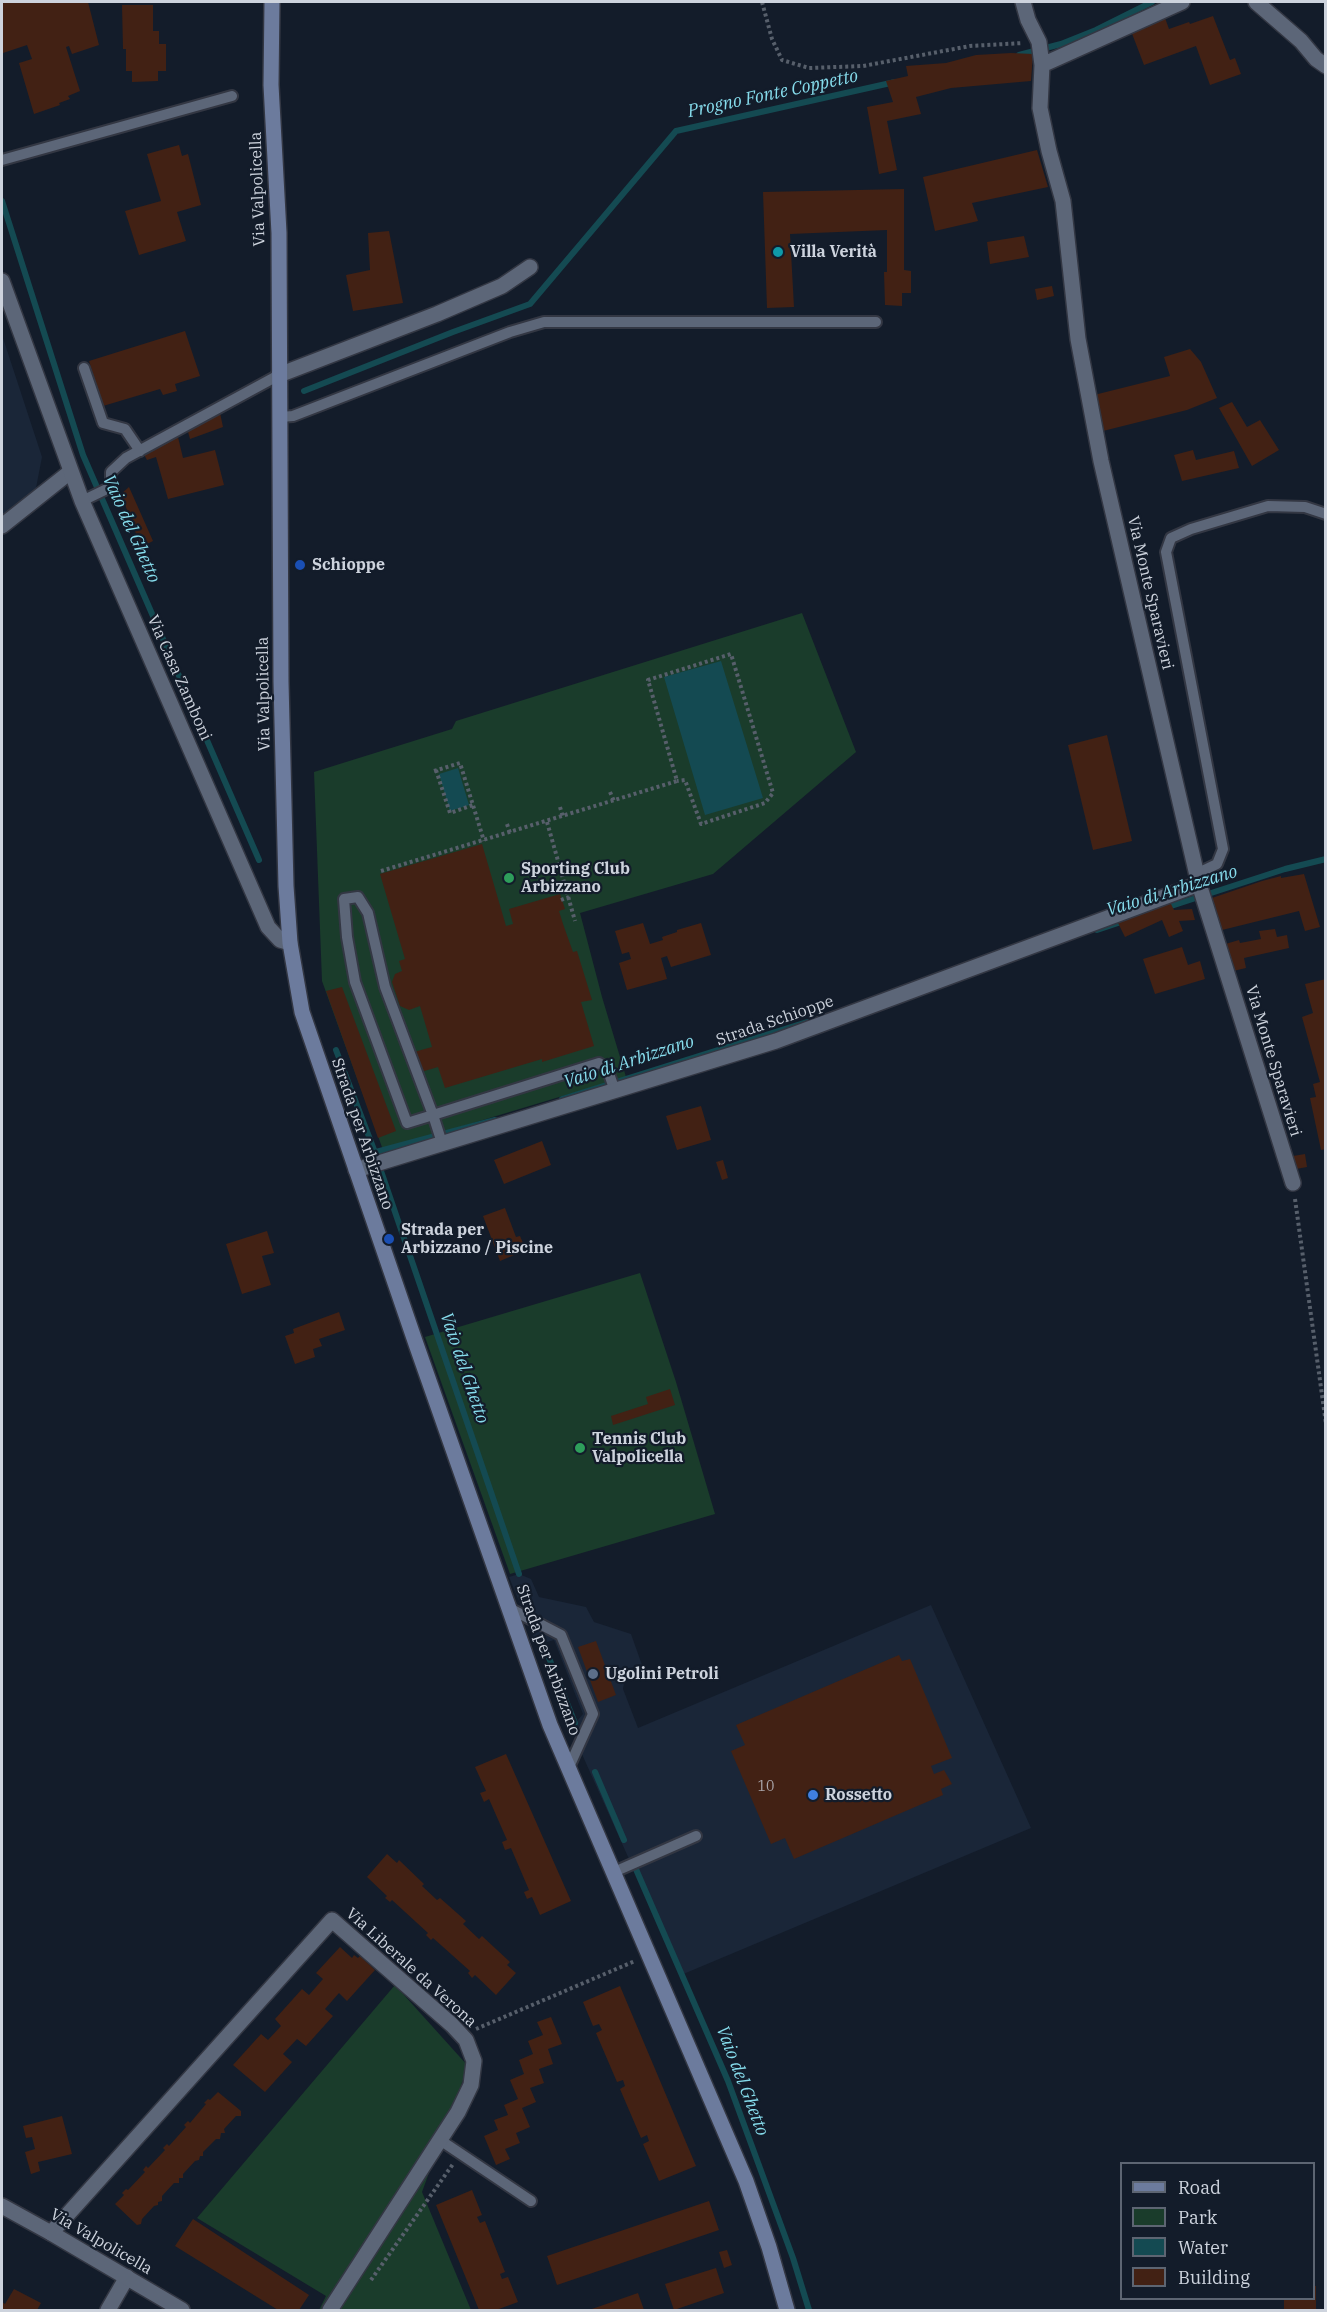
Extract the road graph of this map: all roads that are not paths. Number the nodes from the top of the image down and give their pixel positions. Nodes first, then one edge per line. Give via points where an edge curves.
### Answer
1 (272, 2) edge
2 (1023, 2) edge
3 (1182, 2) edge
4 (1256, 2) edge
5 (1042, 64) junction
6 (1326, 66) edge
7 (232, 96) dead end
8 (3, 159) edge
9 (530, 267) dead end
10 (2, 281) edge
11 (876, 322) dead end
12 (84, 368) dead end
13 (279, 375) junction
14 (280, 417) junction
15 (140, 451) junction
16 (70, 472) junction
17 (88, 498) junction
18 (1326, 514) edge
19 (2, 526) edge
20 (1198, 879) junction
21 (290, 943) junction
22 (302, 1011) joint
23 (615, 1091) junction
24 (435, 1119) junction
25 (442, 1143) junction
26 (356, 1170) junction
27 (1293, 1183) road end
28 (509, 1608) junction
29 (568, 1767) junction
30 (696, 1836) dead end
31 (614, 1872) junction
32 (440, 2140) junction
33 (531, 2200) dead end
34 (2, 2206) edge
35 (51, 2233) junction
36 (128, 2277) junction
37 (108, 2310) edge
38 (182, 2310) edge
39 (330, 2310) edge
40 (787, 2310) edge

1 - 13 main road, Via Valpolicella
2 - 5 street, Via Monte Sparavieri via 1039,42
3 - 5 street
4 - 6 street
5 - 20 street, Via Monte Sparavieri via 1040,108 1063,201 1078,339 1101,461
7 - 8 lane
9 - 13 street via 502,286 470,300
10 - 16 street, Via Casa Zamboni
11 - 14 lane via 544,322 294,416
12 - 15 lane via 103,423 125,429
13 - 14 main road, Via Valpolicella
13 - 15 lane
14 - 21 main road, Via Valpolicella via 281,682
15 - 17 lane via 111,472 111,487
16 - 17 street, Via Casa Zamboni
16 - 19 street
17 - 21 street, Via Casa Zamboni via 268,927 280,940
18 - 20 lane via 1305,507 1268,506 1191,529 1172,538 1166,552 1223,849 1217,864
20 - 23 street, Strada Schioppe via 776,1041
20 - 27 street, Via Monte Sparavieri
21 - 22 main road, Via Valpolicella
22 - 26 main road, Strada per Arbizzano
23 - 24 lane via 607,1068 599,1063
23 - 25 street, Strada Schioppe
24 - 24 lane via 385,987 368,913 358,897 344,899 355,982 407,1123
24 - 25 lane
25 - 26 street, Strada Schioppe
26 - 28 main road, Strada per Arbizzano
28 - 29 main road, Strada per Arbizzano
28 - 29 lane via 561,1635 593,1714
29 - 31 main road, Strada per Arbizzano
30 - 31 lane
31 - 40 main road, Strada per Arbizzano via 746,2181
32 - 33 lane
32 - 35 street, Via Liberale da Verona via 471,2085 474,2061 462,2035 332,1920
32 - 39 street, Via Liberale da Verona
34 - 35 street, Via Valpolicella
35 - 36 street, Via Valpolicella
36 - 37 street
36 - 38 street, Via Valpolicella

